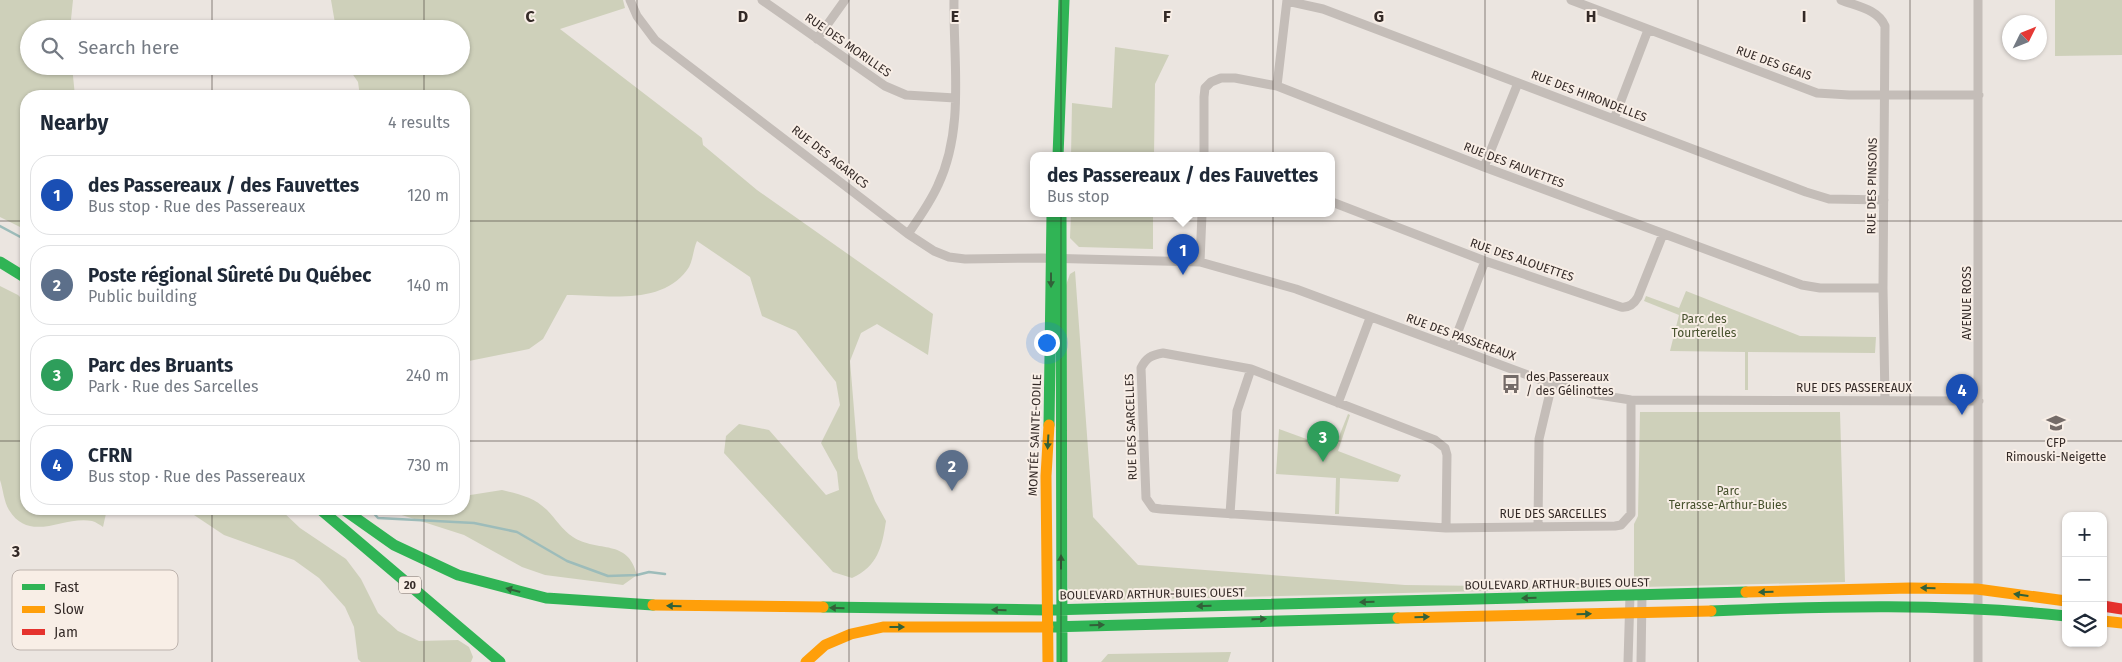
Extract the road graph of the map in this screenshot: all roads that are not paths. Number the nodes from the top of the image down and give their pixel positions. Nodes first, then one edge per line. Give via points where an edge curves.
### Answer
1 (630, 0) edge
2 (762, 0) edge
3 (845, 0) edge
4 (954, 0) edge
5 (1064, 0) edge
6 (1571, 0) edge
7 (1841, 0) edge
8 (1978, 0) edge
9 (1287, 1) edge
10 (1648, 30) junction
11 (817, 38) junction
12 (1518, 83) junction
13 (1278, 86) junction
14 (1886, 95) junction
15 (1979, 95) junction
16 (955, 98) junction
17 (1614, 119) junction
18 (1058, 152) edge
19 (1204, 152) edge
20 (1484, 167) junction
21 (1884, 200) junction
22 (1335, 203) edge
23 (1052, 217) edge
24 (1061, 217) edge
25 (1202, 217) edge
26 (908, 234) junction
27 (1663, 234) junction
28 (1056, 258) junction
29 (1485, 261) junction
30 (0, 262) edge
31 (1200, 262) junction
32 (20, 274) edge
33 (1883, 288) junction
34 (1370, 318) junction
35 (1452, 347) junction
36 (1251, 370) junction
37 (1552, 384) junction
38 (1631, 400) junction
39 (1885, 400) junction
40 (1979, 401) junction
41 (1338, 402) junction
42 (1230, 514) junction
43 (327, 515) edge
44 (352, 515) edge
45 (1538, 526) junction
46 (1446, 528) junction
47 (1977, 589) junction
48 (1636, 595) junction
49 (2062, 600) edge
50 (1977, 607) junction
51 (2107, 607) edge
52 (2122, 609) edge
53 (1048, 610) junction
54 (1062, 610) junction
55 (1636, 613) junction
56 (2062, 616) edge
57 (2107, 621) edge
58 (2122, 623) edge
59 (1062, 626) junction
60 (1048, 627) junction
61 (500, 662) edge
62 (806, 662) edge
63 (1048, 662) edge
64 (1062, 662) edge
65 (1628, 662) edge
66 (1641, 662) edge
67 (1978, 662) edge

1 - 26 street, RUE DES AGARICS via 640,22 655,40
2 - 11 street, RUE DES MORILLES
3 - 11 street
4 - 16 street
5 - 18 main road
6 - 10 street, RUE DES GEAIS
7 - 14 street, RUE DES PINSONS via 1882,18 1885,26
8 - 15 street, AVENUE ROSS
9 - 12 street, RUE DES HIRONDELLES via 1323,9
9 - 13 street
10 - 14 street, RUE DES GEAIS via 1817,92
10 - 17 street
11 - 16 street, RUE DES MORILLES via 895,91 915,96
12 - 17 street, RUE DES HIRONDELLES
12 - 20 street
13 - 19 street, RUE DES FAUVETTES via 1235,78 1211,82 1205,88 1204,97
13 - 20 street, RUE DES FAUVETTES
14 - 15 street, RUE DES GEAIS
14 - 21 street, RUE DES PINSONS
15 - 40 street, AVENUE ROSS
16 - 26 street via 954,129 946,164 928,205
17 - 21 street, RUE DES HIRONDELLES via 1829,199
20 - 27 street, RUE DES FAUVETTES
21 - 33 street, RUE DES PINSONS
22 - 29 street, RUE DES ALOUETTES
23 - 28 main road, MONTÉE SAINTE-ODILE
24 - 28 main road, MONTÉE SAINTE-ODILE
25 - 31 street
26 - 28 street, RUE DES AGARICS via 949,257
27 - 29 street, RUE DES ALOUETTES via 1638,297 1627,308
27 - 33 street, RUE DES FAUVETTES via 1802,285
28 - 31 street, RUE DES PASSEREAUX
28 -> 53 main road, MONTÉE SAINTE-ODILE via 1046,476
54 -> 28 main road, MONTÉE SAINTE-ODILE
29 - 35 street
30 - 32 main road
31 - 34 street, RUE DES PASSEREAUX via 1296,289
33 - 39 street, RUE DES PINSONS
34 - 35 street, RUE DES PASSEREAUX
34 - 41 street
35 - 37 street, RUE DES PASSEREAUX
36 - 41 street, RUE DES SARCELLES
36 - 42 street via 1237,410
36 - 42 street, RUE DES SARCELLES via 1163,353 1152,355 1141,368 1146,498 1149,504 1153,508
37 - 38 street, RUE DES PASSEREAUX
37 - 45 street via 1540,439
38 - 39 street, RUE DES PASSEREAUX
38 - 45 street, RUE DES SARCELLES via 1631,514 1615,526
39 - 40 street, RUE DES PASSEREAUX
40 - 47 street, AVENUE ROSS
41 - 46 street, RUE DES SARCELLES via 1436,440 1446,448
42 - 46 street, RUE DES SARCELLES
43 - 61 main road, 20
53 -> 44 main road, BOULEVARD ARTHUR-BUIES OUEST via 628,605 546,598 458,575 394,545
45 - 46 street, RUE DES SARCELLES
47 -> 48 main road, BOULEVARD ARTHUR-BUIES OUEST
49 -> 47 main road, BOULEVARD ARTHUR-BUIES OUEST
47 - 50 street, AVENUE ROSS
48 -> 54 main road, BOULEVARD ARTHUR-BUIES OUEST
48 - 55 street
50 - 55 main road
50 - 56 main road
50 - 67 street, AVENUE ROSS
51 - 52 main road
53 - 54 main road, BOULEVARD ARTHUR-BUIES OUEST
53 - 60 main road, MONTÉE SAINTE-ODILE
54 - 59 main road, MONTÉE SAINTE-ODILE
59 -> 55 main road
55 - 65 street
55 - 66 street
57 - 58 main road
59 - 60 main road
59 - 64 main road, MONTÉE SAINTE-ODILE
62 -> 60 main road via 825,645 851,634 883,627
60 - 63 main road, MONTÉE SAINTE-ODILE

